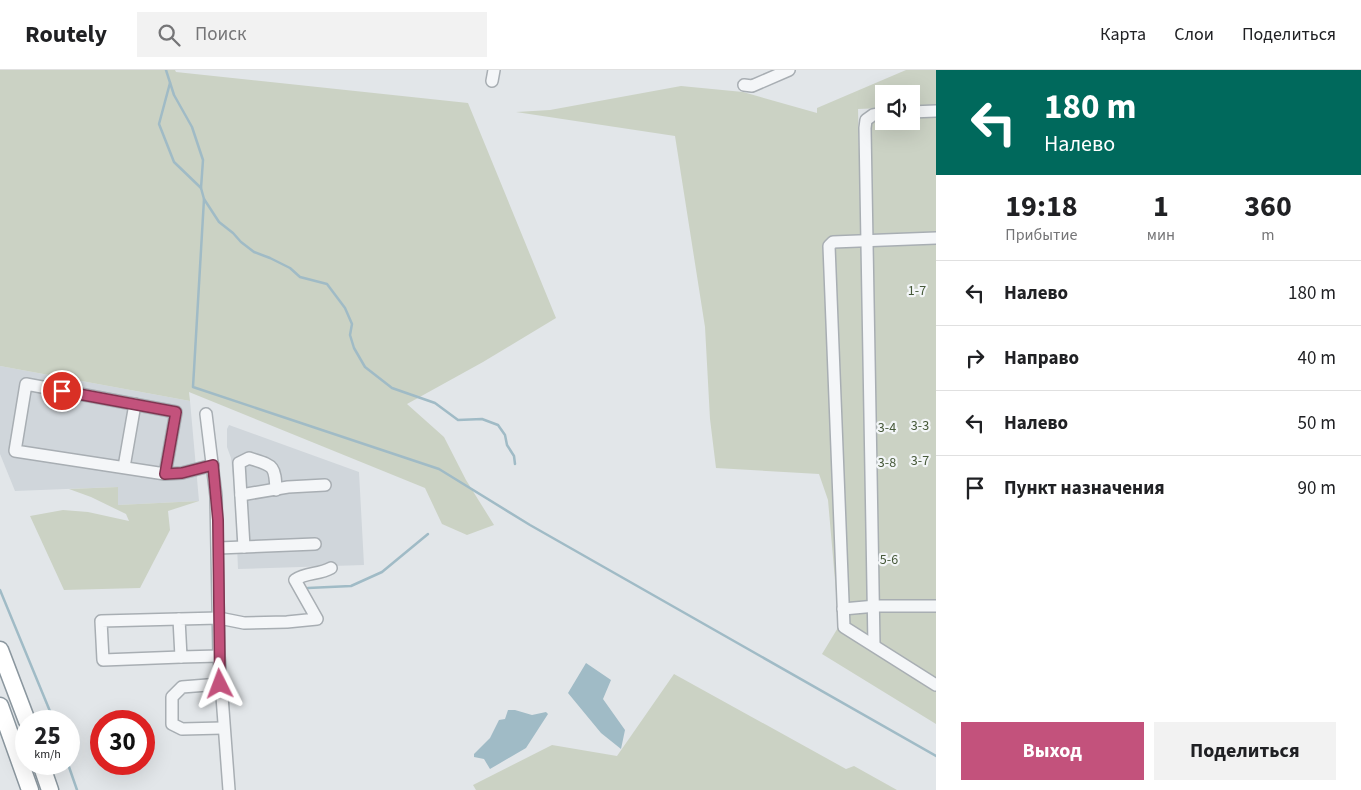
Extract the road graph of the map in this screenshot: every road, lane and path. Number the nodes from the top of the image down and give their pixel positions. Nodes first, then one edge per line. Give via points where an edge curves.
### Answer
1 (789, 70) edge
2 (744, 85) dead end
3 (936, 111) edge
4 (920, 112) edge
5 (875, 115) edge
6 (936, 238) edge
7 (866, 240) junction
8 (134, 404) junction
9 (206, 414) dead end
10 (213, 465) junction
11 (124, 467) junction
12 (165, 474) junction
13 (325, 485) dead end
14 (276, 490) junction
15 (241, 495) junction
16 (315, 544) dead end
17 (244, 547) junction
18 (218, 548) junction
19 (331, 568) dead end
20 (936, 606) edge
21 (873, 607) junction
22 (843, 609) junction
23 (219, 618) junction
24 (179, 619) junction
25 (874, 645) junction
26 (0, 650) edge
27 (219, 656) junction
28 (181, 657) junction
29 (220, 684) junction
30 (936, 685) edge
31 (0, 706) edge
32 (23, 710) edge
33 (223, 728) junction
34 (45, 775) edge
35 (30, 790) edge
36 (50, 790) edge
37 (229, 790) edge

1 - 2 street via 752,86
3 - 4 street
5 - 7 street via 866,120 865,128
6 - 7 street
7 - 21 street
7 - 22 street via 833,242 829,246
8 - 11 street
8 - 11 street via 26,384 15,451
8 - 12 street via 176,412
9 - 10 street
10 - 12 street
10 - 18 street
11 - 12 street
13 - 14 street
14 - 15 street
14 - 15 street via 275,473 270,465 249,458 239,463
15 - 17 street
16 - 17 street
17 - 18 street
18 - 23 street
19 - 23 street via 322,573 304,574 295,580 317,619 244,622
20 - 21 street
21 - 22 street
21 - 25 street
22 - 25 street via 844,627
23 - 24 street
23 - 27 street
24 - 28 street
24 - 28 street via 101,621 104,660
25 - 30 street
26 - 32 highway
27 - 28 street
27 - 29 street
29 - 33 street
29 - 33 street via 182,687 172,697 172,724 182,729
31 - 35 highway
33 - 37 street
34 - 36 highway

